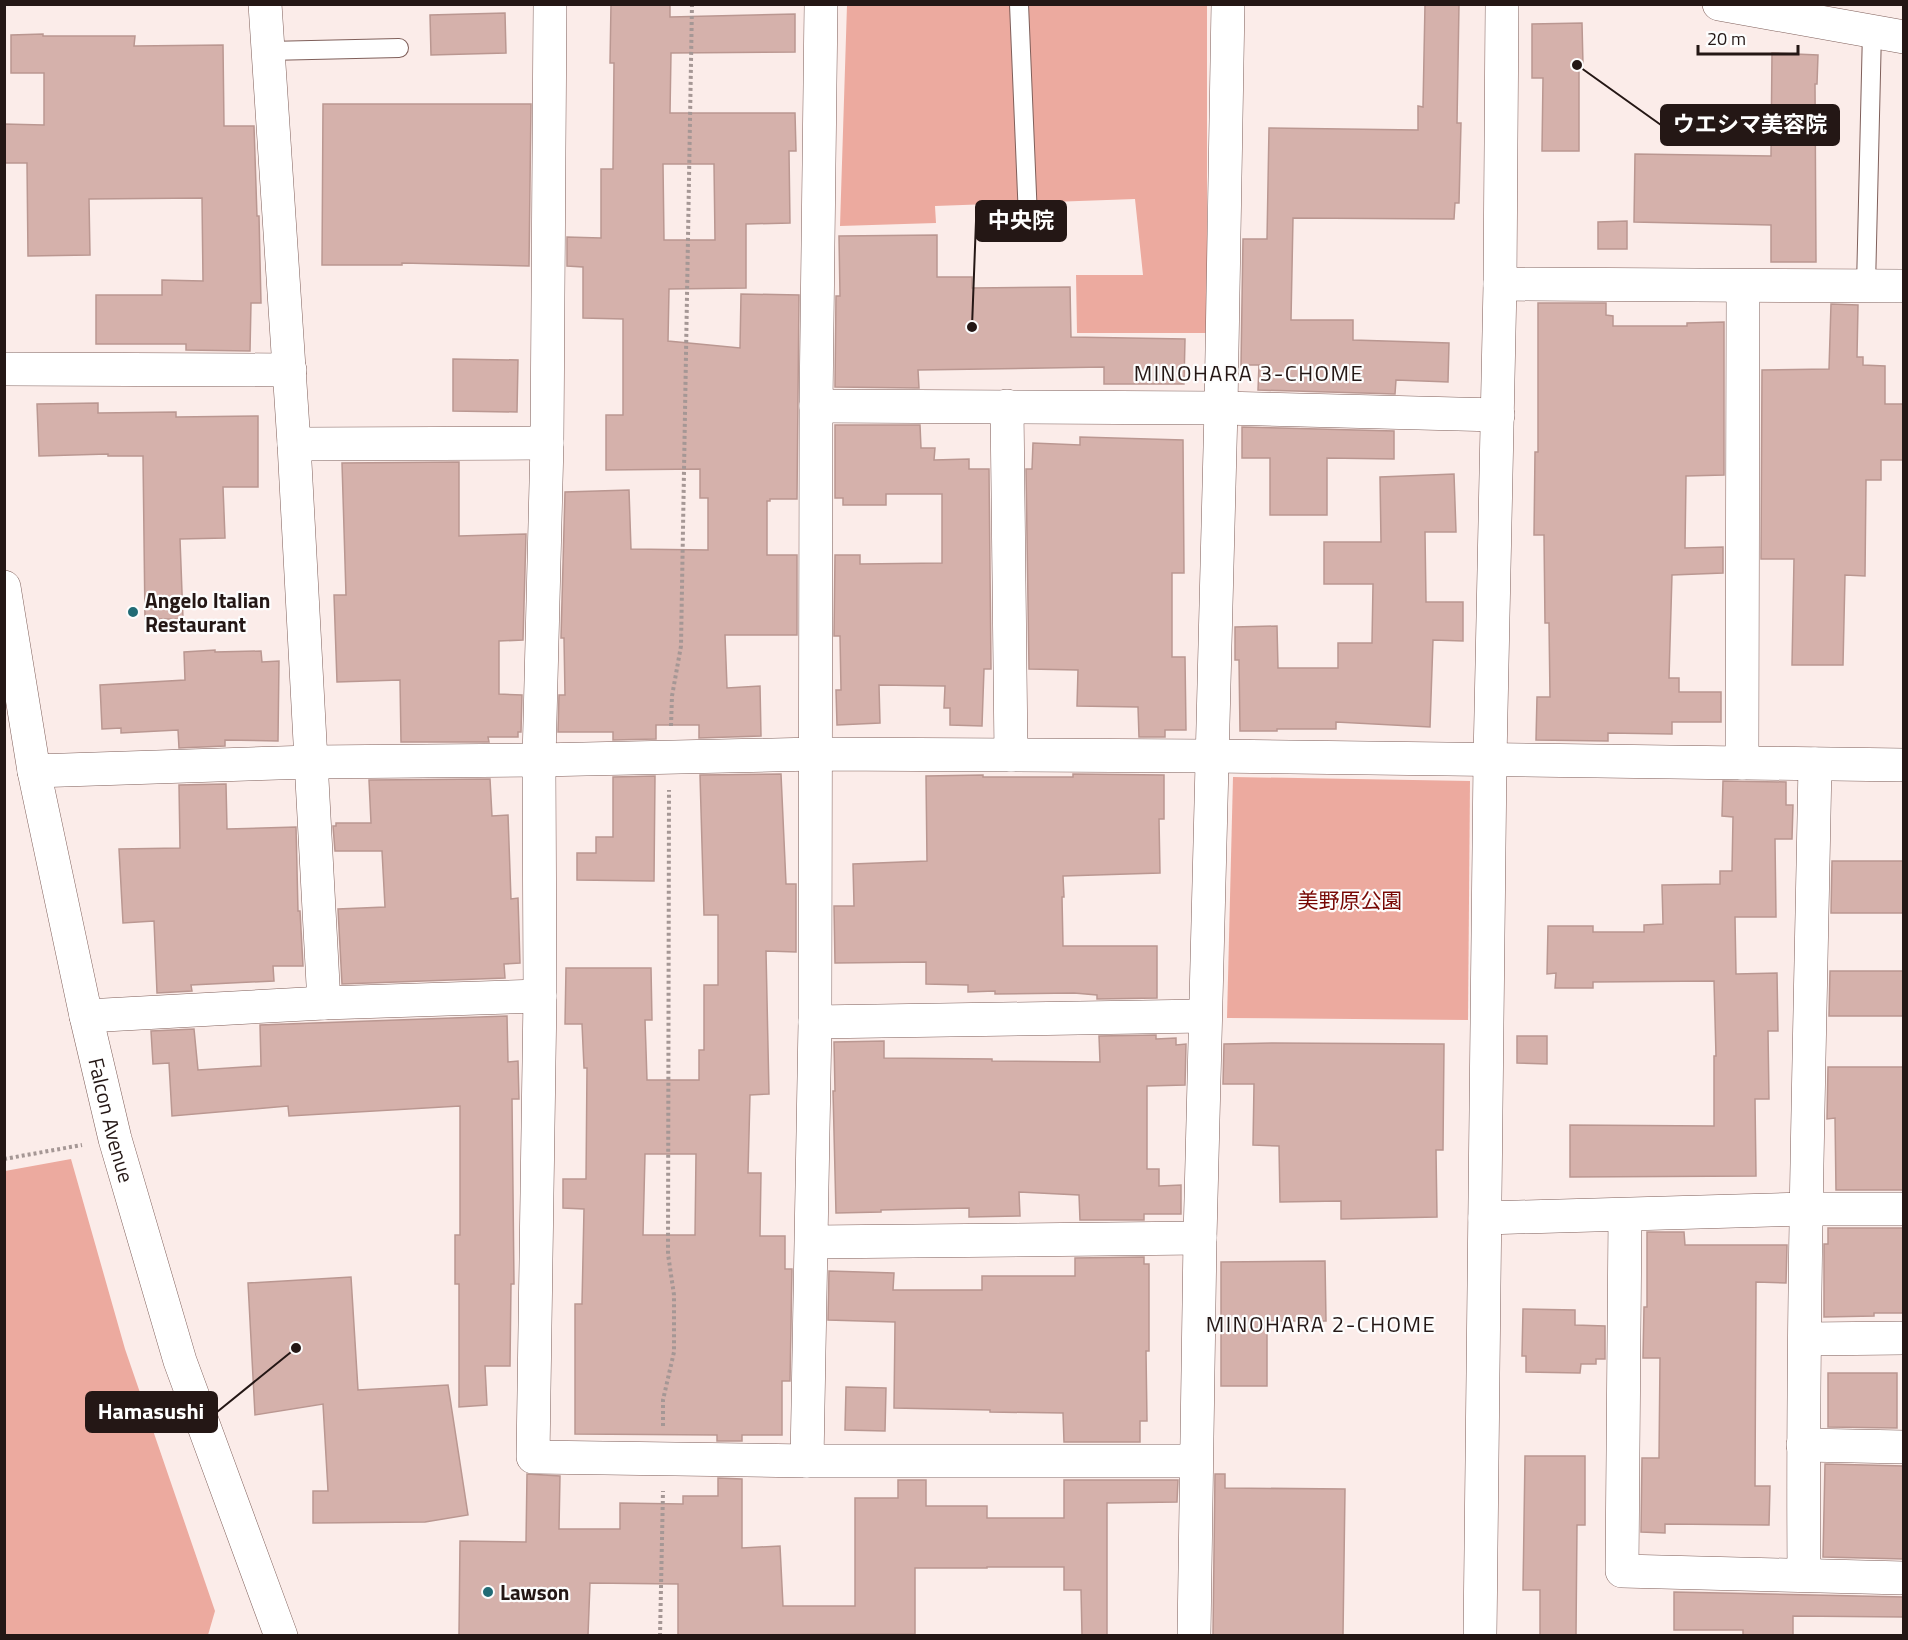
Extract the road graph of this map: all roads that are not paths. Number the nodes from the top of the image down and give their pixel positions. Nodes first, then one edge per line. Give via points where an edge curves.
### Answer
1 (265, 4) edge
2 (550, 4) edge
3 (821, 4) edge
4 (1019, 4) edge
5 (1228, 4) edge
6 (1502, 4) edge
7 (1719, 4) edge
8 (1888, 34) edge
9 (399, 48) dead end
10 (268, 51) junction
11 (1028, 218) dead end
12 (1500, 284) junction
13 (1743, 286) junction
14 (1866, 286) junction
15 (1904, 286) edge
16 (4, 369) edge
17 (290, 370) junction
18 (816, 406) junction
19 (1008, 406) junction
20 (1221, 408) junction
21 (1498, 415) junction
22 (547, 443) junction
23 (294, 444) junction
24 (4, 587) edge
25 (816, 754) junction
26 (1011, 754) junction
27 (1211, 756) junction
28 (539, 760) junction
29 (1491, 760) junction
30 (311, 762) junction
31 (1742, 763) junction
32 (1815, 764) junction
33 (1904, 765) edge
34 (34, 771) junction
35 (540, 996) junction
36 (324, 1003) junction
37 (86, 1016) junction
38 (1205, 1016) junction
39 (815, 1022) junction
40 (1806, 1209) junction
41 (1904, 1209) edge
42 (1625, 1215) junction
43 (1485, 1218) junction
44 (1200, 1238) junction
45 (812, 1242) junction
46 (1904, 1338) edge
47 (1805, 1339) junction
48 (1803, 1444) junction
49 (1904, 1448) edge
50 (807, 1461) junction
51 (1196, 1461) junction
52 (1804, 1575) junction
53 (1904, 1578) edge
54 (281, 1635) edge
55 (1194, 1635) edge
56 (1480, 1635) edge

1 - 10 street
2 - 22 street
3 - 18 street
4 - 11 lane
5 - 20 street
6 - 12 street
7 - 8 street
8 - 14 lane
9 - 10 lane
10 - 17 street
12 - 13 street
12 - 21 street
13 - 14 street
13 - 31 street
14 - 15 street
16 - 17 street
17 - 23 street
18 - 19 street
18 - 25 street
19 - 20 street
19 - 26 street
20 - 21 street
20 - 27 street
21 - 29 street
22 - 23 street
22 - 28 street
23 - 30 street
24 - 34 street, Falcon Avenue
25 - 26 street
25 - 28 street
25 - 39 street
26 - 27 street
27 - 29 street
27 - 38 street
28 - 30 street
28 - 35 street
29 - 31 street
29 - 43 street
30 - 34 street
30 - 36 street
31 - 32 street
32 - 33 street
32 - 40 street
34 - 37 street, Falcon Avenue
35 - 36 street
35 - 50 street via 533,1457
36 - 37 street
37 - 54 street, Falcon Avenue via 115,1139 180,1361
38 - 39 street
38 - 44 street
39 - 45 street
40 - 41 street
40 - 42 street
40 - 47 street
42 - 43 street
42 - 52 street via 1622,1570
43 - 56 street
44 - 45 street
44 - 51 street
45 - 50 street
46 - 47 street
47 - 48 street
48 - 49 street
48 - 52 street
50 - 51 street
51 - 55 street
52 - 53 street

